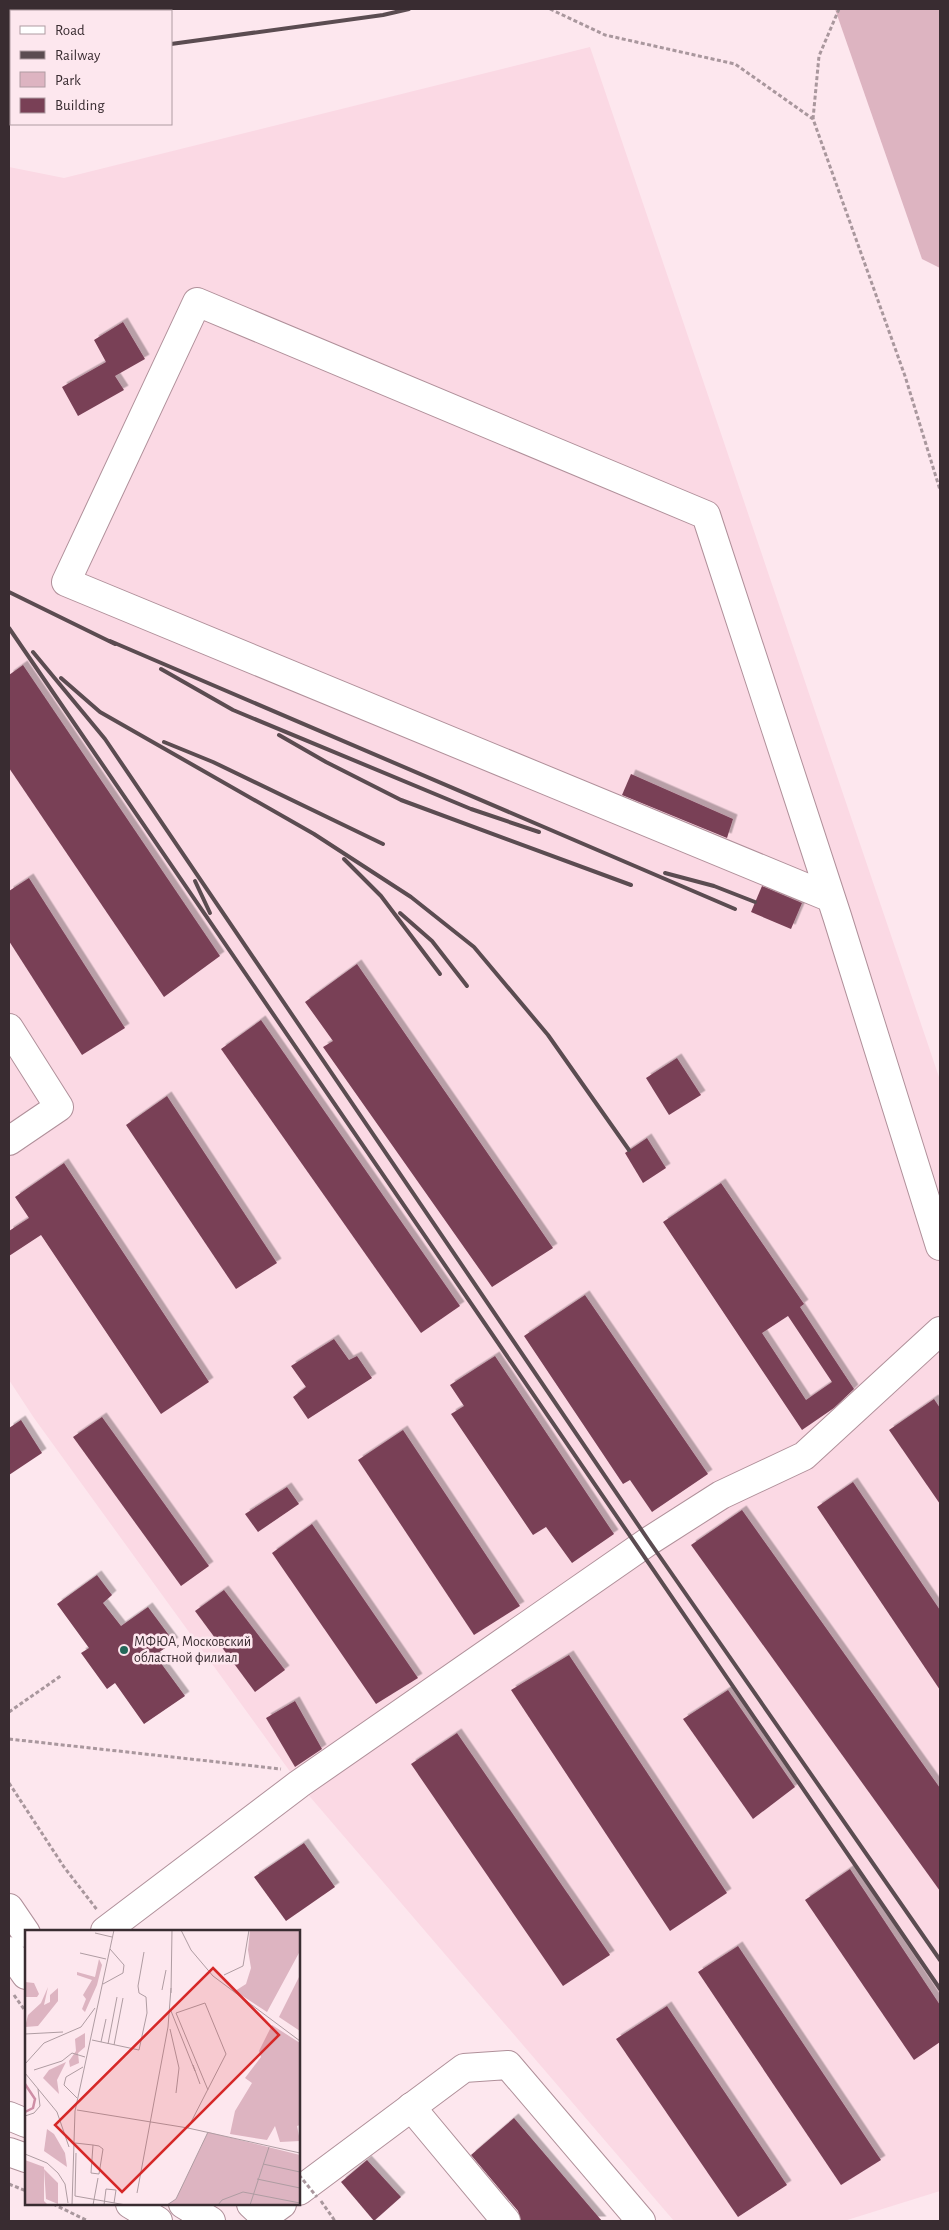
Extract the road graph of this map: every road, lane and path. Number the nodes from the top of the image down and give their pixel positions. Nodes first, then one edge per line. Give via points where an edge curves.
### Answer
1 (550, 9) edge
2 (839, 9) edge
3 (813, 119) junction
4 (940, 490) edge
5 (831, 898) junction
6 (9, 1028) edge
7 (9, 1141) edge
8 (940, 1246) edge
9 (940, 1331) edge
10 (62, 1675) dead end
11 (9, 1712) edge
12 (9, 1739) edge
13 (9, 1783) edge
14 (295, 1788) junction
15 (9, 1908) edge
16 (108, 1929) edge
17 (25, 1932) edge
18 (9, 1951) edge
19 (25, 1974) edge
20 (9, 1988) edge
21 (25, 2011) edge
22 (411, 2107) junction
23 (9, 2116) edge
24 (25, 2123) edge
25 (9, 2152) edge
26 (25, 2158) edge
27 (300, 2177) edge
28 (9, 2184) edge
29 (25, 2191) edge
30 (308, 2194) edge
31 (55, 2205) edge
32 (132, 2205) edge
33 (185, 2205) edge
34 (217, 2205) edge
35 (88, 2221) edge
36 (158, 2221) edge
37 (211, 2221) edge
38 (233, 2221) edge
39 (335, 2221) edge
40 (506, 2221) edge
41 (641, 2221) edge

1 - 3 path via 605,35 735,64
2 - 3 path via 820,56
3 - 4 path via 904,376
5 - 5 main road via 706,515 197,302 66,582
5 - 8 main road
6 - 7 main road via 59,1107
9 - 14 main road via 804,1456 721,1495 649,1541
10 - 11 path
12 - 14 path via 282,1770
13 - 16 path
14 - 16 main road
15 - 17 main road
18 - 19 main road
20 - 21 path
22 - 30 main road
22 - 40 main road
22 - 41 main road via 464,2068 508,2065
23 - 24 main road
25 - 26 main road
27 - 30 path, bridge
28 - 29 path
30 - 39 path
31 - 35 path
32 - 36 main road
33 - 37 main road
34 - 38 main road

